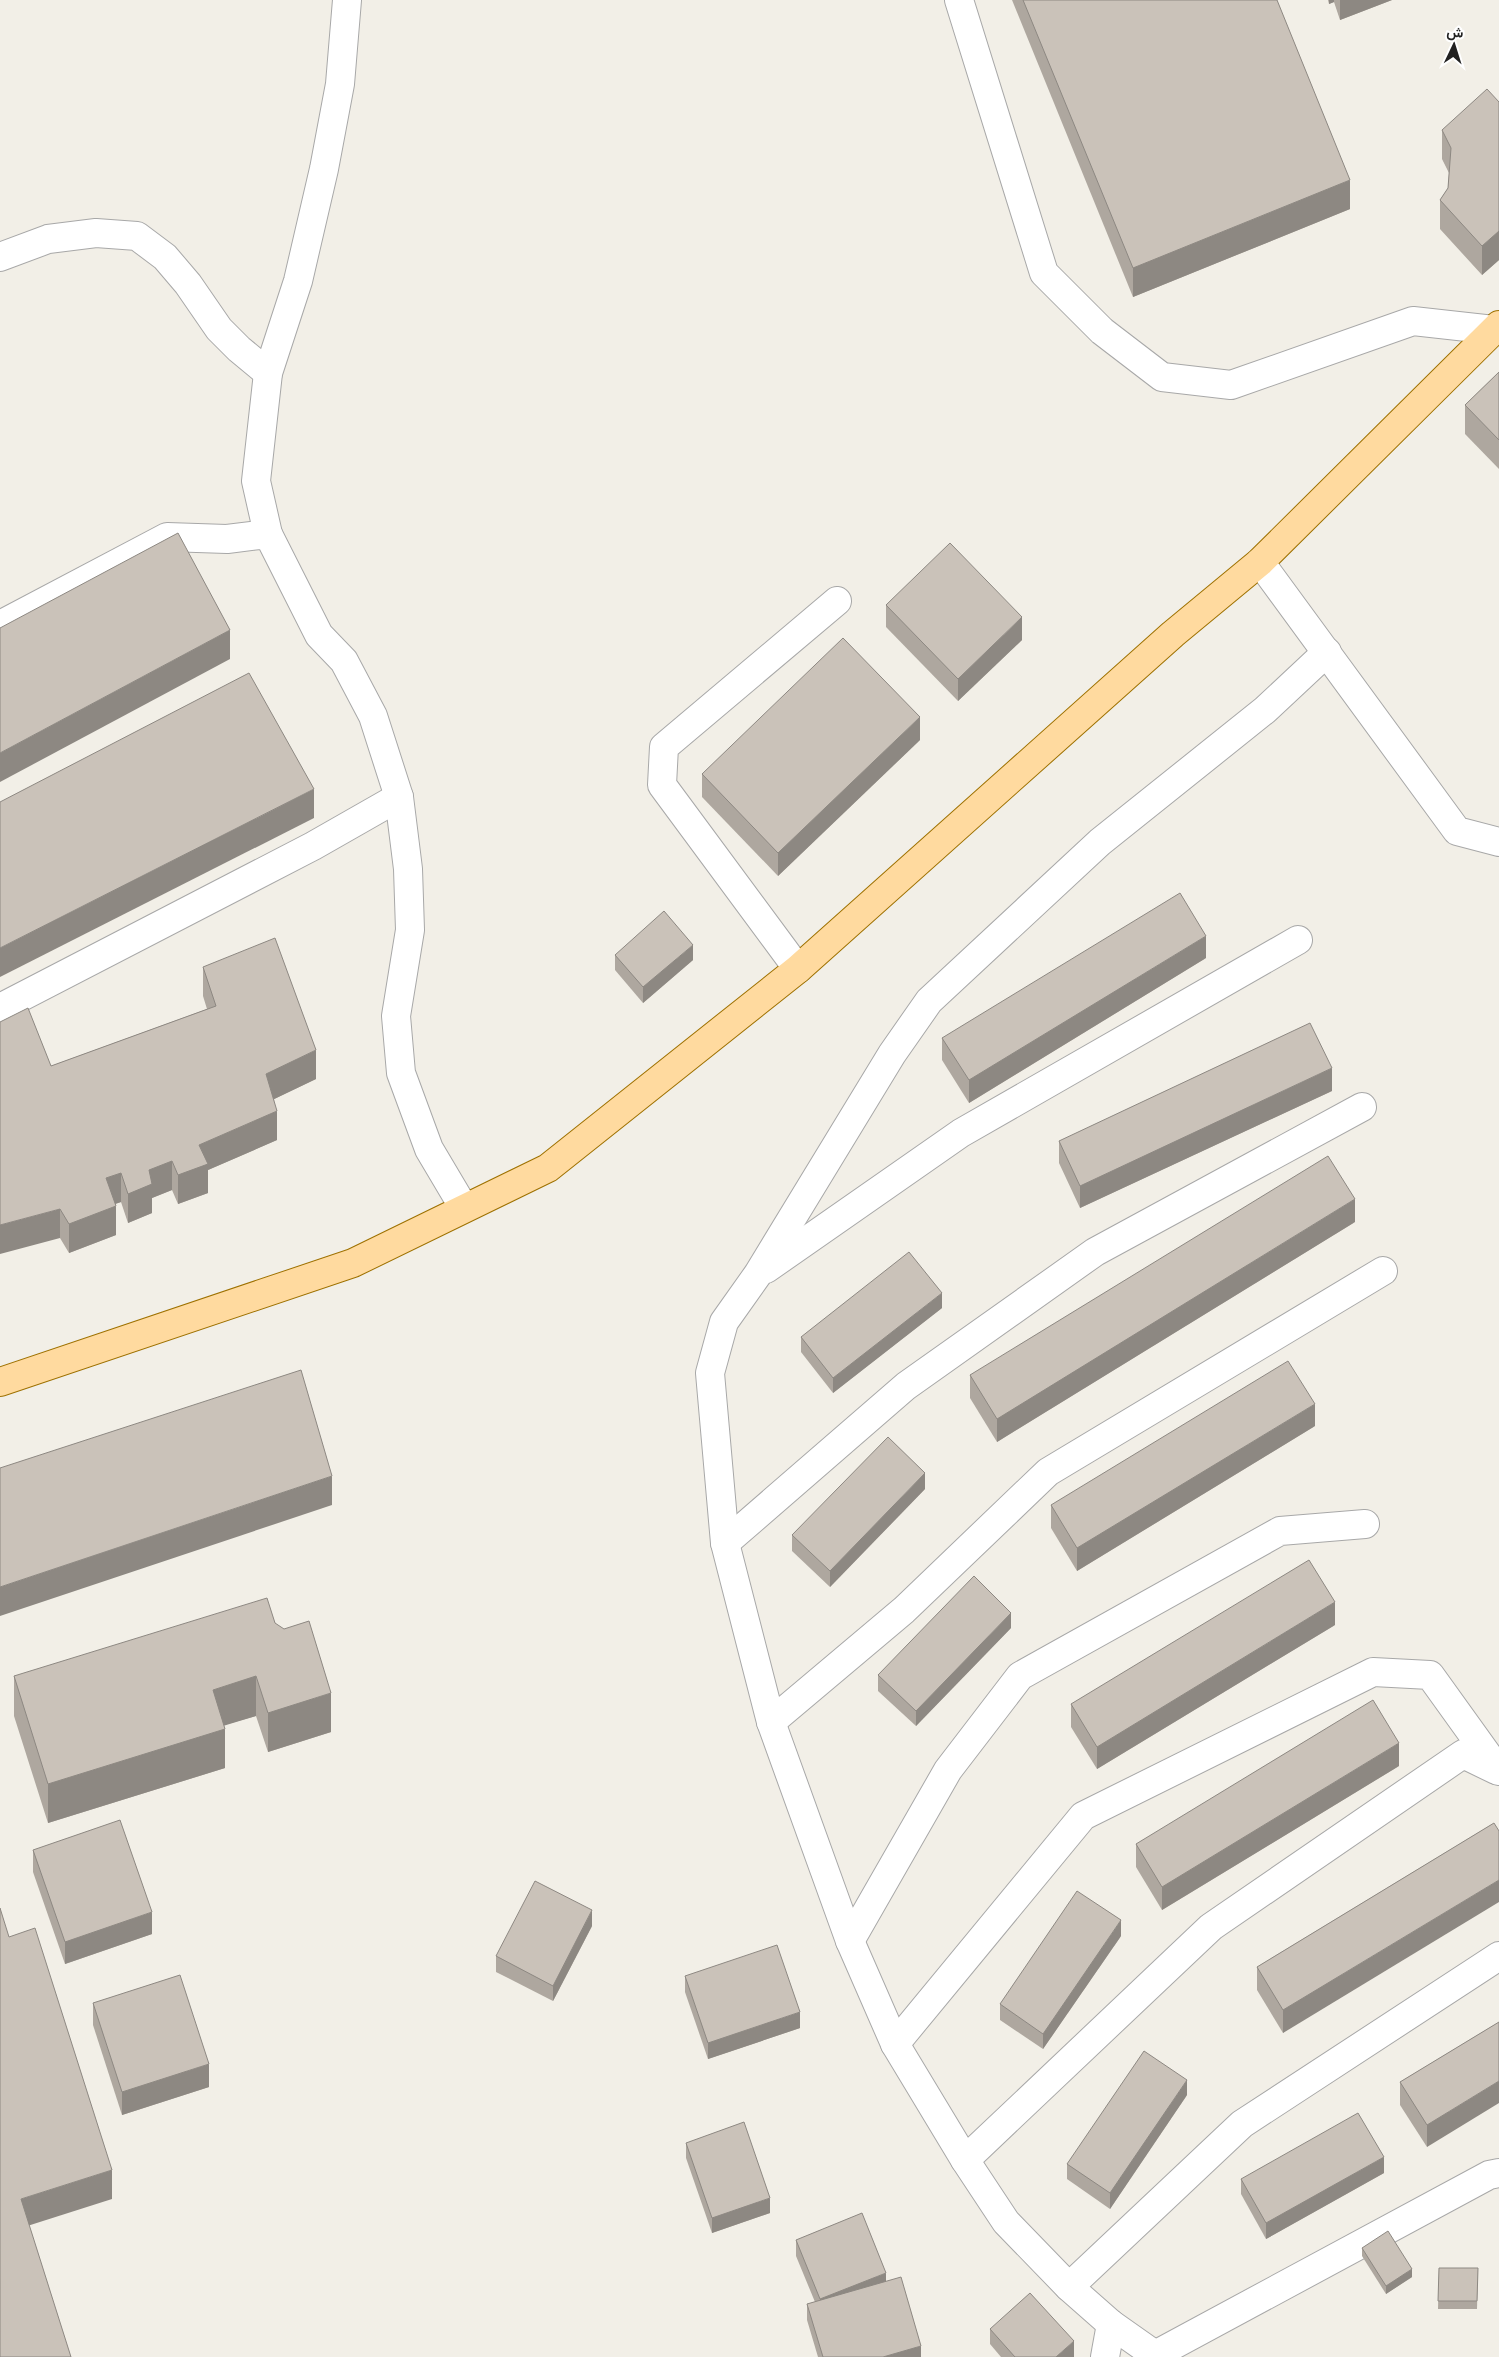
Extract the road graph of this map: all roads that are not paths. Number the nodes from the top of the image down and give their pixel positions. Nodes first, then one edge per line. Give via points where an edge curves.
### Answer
1 (347, 0) edge
2 (959, 0) edge
3 (0, 257) edge
4 (1497, 328) edge
5 (268, 373) junction
6 (268, 534) junction
7 (1260, 562) junction
8 (837, 601) dead end
9 (0, 625) edge
10 (1327, 652) junction
11 (399, 797) junction
12 (1499, 842) edge
13 (1298, 940) dead end
14 (798, 969) junction
15 (0, 1008) edge
16 (1362, 1107) dead end
17 (464, 1208) junction
18 (1383, 1271) dead end
19 (758, 1274) junction
20 (0, 1382) edge
21 (1365, 1524) dead end
22 (725, 1543) junction
23 (771, 1722) junction
24 (1499, 1771) edge
25 (850, 1941) junction
26 (1499, 1956) edge
27 (895, 2044) junction
28 (965, 2160) junction
29 (1499, 2173) edge
30 (1069, 2287) junction
31 (1111, 2324) junction
32 (1158, 2356) edge
33 (1105, 2357) edge

1 - 5 street via 340,84 324,169 298,281
2 - 4 street via 1044,273 1102,331 1162,377 1231,385 1413,321
3 - 5 street via 48,239 96,233 137,236 165,256 219,329
4 - 7 main road
5 - 6 street via 256,481
6 - 9 street via 227,539 167,537
6 - 11 street via 319,635 344,661 373,716
7 - 10 street
7 - 14 main road via 1173,634
8 - 14 street via 664,747 662,785
10 - 12 street via 1457,831
10 - 19 street via 1265,710 1100,842 929,1001 882,1070
11 - 15 street via 314,846
11 - 17 street via 408,869 410,930 396,1016 401,1072 429,1149
13 - 19 street via 961,1133
14 - 17 main road via 548,1168
16 - 22 street via 1095,1252 906,1386
17 - 20 main road via 353,1263
18 - 23 street via 1048,1472 904,1610
19 - 22 street via 724,1322 710,1373
21 - 25 street via 1280,1531 1020,1676 948,1770
22 - 23 street
23 - 25 street
24 - 27 street via 1430,1675 1373,1672 1083,1816
24 - 28 street via 1463,1754 1211,1927
25 - 27 street
26 - 30 street via 1242,2124
27 - 28 street
28 - 30 street via 1006,2222
29 - 32 street via 1489,2175
30 - 31 street
31 - 32 street
31 - 33 street

